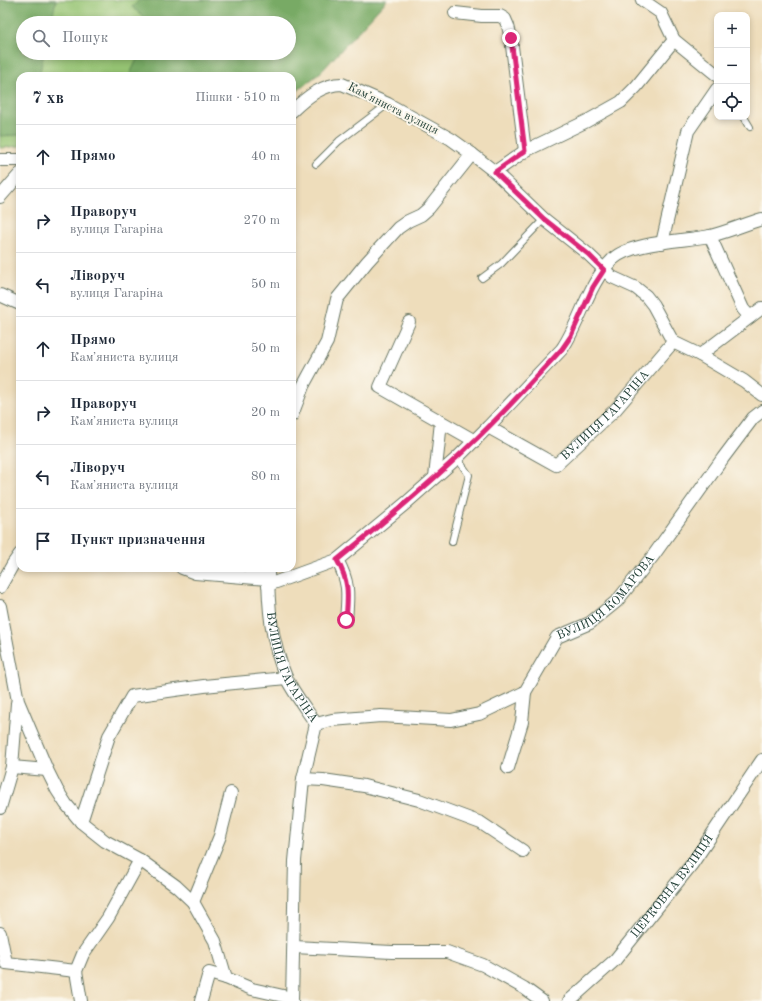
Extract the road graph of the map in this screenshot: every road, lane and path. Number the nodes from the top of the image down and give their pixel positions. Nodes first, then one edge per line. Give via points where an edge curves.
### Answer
1 (642, 0) edge
2 (455, 13) dead end
3 (674, 40) junction
4 (714, 72) edge
5 (714, 93) edge
6 (388, 104) junction
7 (296, 107) edge
8 (746, 120) edge
9 (750, 127) dead end
10 (525, 151) junction
11 (472, 154) junction
12 (0, 160) edge
13 (16, 160) edge
14 (316, 164) dead end
15 (495, 172) junction
16 (16, 179) edge
17 (0, 197) edge
18 (544, 219) junction
19 (762, 219) edge
20 (710, 236) junction
21 (662, 243) junction
22 (604, 270) junction
23 (482, 278) dead end
24 (0, 295) edge
25 (16, 302) edge
26 (762, 308) edge
27 (750, 317) junction
28 (409, 322) dead end
29 (673, 342) junction
30 (700, 355) junction
31 (762, 396) edge
32 (296, 404) edge
33 (762, 411) edge
34 (440, 422) junction
35 (488, 427) junction
36 (475, 441) junction
37 (457, 458) junction
38 (435, 477) junction
39 (452, 542) dead end
40 (16, 560) edge
41 (337, 560) junction
42 (296, 570) edge
43 (192, 572) edge
44 (288, 572) edge
45 (268, 577) edge
46 (0, 587) edge
47 (0, 606) edge
48 (346, 620) dead end
49 (286, 678) junction
50 (525, 692) junction
51 (18, 701) junction
52 (316, 724) junction
53 (762, 760) edge
54 (12, 767) junction
55 (508, 768) dead end
56 (47, 770) junction
57 (303, 779) junction
58 (231, 793) dead end
59 (0, 808) edge
60 (81, 822) junction
61 (523, 851) dead end
62 (140, 860) junction
63 (193, 902) junction
64 (0, 933) edge
65 (294, 947) junction
66 (3, 962) edge
67 (76, 972) junction
68 (226, 978) junction
69 (292, 1000) edge
70 (81, 1001) edge
71 (202, 1001) edge
72 (542, 1001) edge
73 (569, 1001) edge

1 - 3 street via 661,13
2 - 10 street via 500,16 505,19 511,38
3 - 4 street
3 - 10 street via 636,87 620,102
5 - 21 street via 688,131
6 - 7 street, Камʼяниста вулиця via 342,84 335,84 321,89
6 - 11 street, Камʼяниста вулиця via 451,138
6 - 14 lane via 339,141
8 - 9 lane
10 - 15 street
11 - 15 street, Камʼяниста вулиця
11 - 32 street via 429,208 398,228 337,299 327,342
12 - 13 street
15 - 18 street, Камʼяниста вулиця
16 - 17 street
18 - 22 street
18 - 23 lane via 501,264
19 - 20 street
20 - 21 street
20 - 27 street via 743,309
21 - 22 street via 627,250 613,259
22 - 29 street via 646,296
22 - 35 street via 562,349
24 - 25 street
26 - 27 street
27 - 30 street
28 - 34 street via 380,387
29 - 30 street
29 - 35 street, ВУЛИЦЯ ГАГАРІНА via 615,410 556,465
30 - 31 street via 744,380
33 - 50 street, ВУЛИЦЯ КОМАРОВА via 753,418 727,452 618,601 590,623 557,637
34 - 36 street
34 - 38 street
35 - 36 street
36 - 37 street
37 - 38 street
37 - 39 lane via 469,475
38 - 41 street
40 - 46 street
41 - 42 street
41 - 48 street via 348,586
43 - 45 street
44 - 45 street
45 - 49 street, ВУЛИЦЯ ГАГАРІНА via 274,642
47 - 51 street
49 - 52 street, ВУЛИЦЯ ГАГАРІНА
49 - 60 street via 132,696 109,736
50 - 52 street via 479,714 451,720 381,716 332,720
50 - 55 street via 522,722
51 - 54 street
51 - 56 street
52 - 57 street, ВУЛИЦЯ ГАГАРІНА
53 - 73 street, ЦЕРКОВНА ВУЛИЦЯ via 692,864 615,960
54 - 56 street
54 - 59 street
56 - 60 street via 66,804
57 - 61 street via 364,786 419,800 481,823
57 - 65 street, ВУЛИЦЯ ГАГАРІНА via 295,861
58 - 63 street via 220,836
60 - 62 street via 105,841
62 - 63 street
62 - 67 street via 108,918 83,954
63 - 68 street via 215,941
64 - 66 street
65 - 69 street, ВУЛИЦЯ ГАГАРІНА
65 - 72 street via 447,952 483,965
66 - 67 street
67 - 70 street
68 - 69 street via 252,989
68 - 71 street via 209,973

